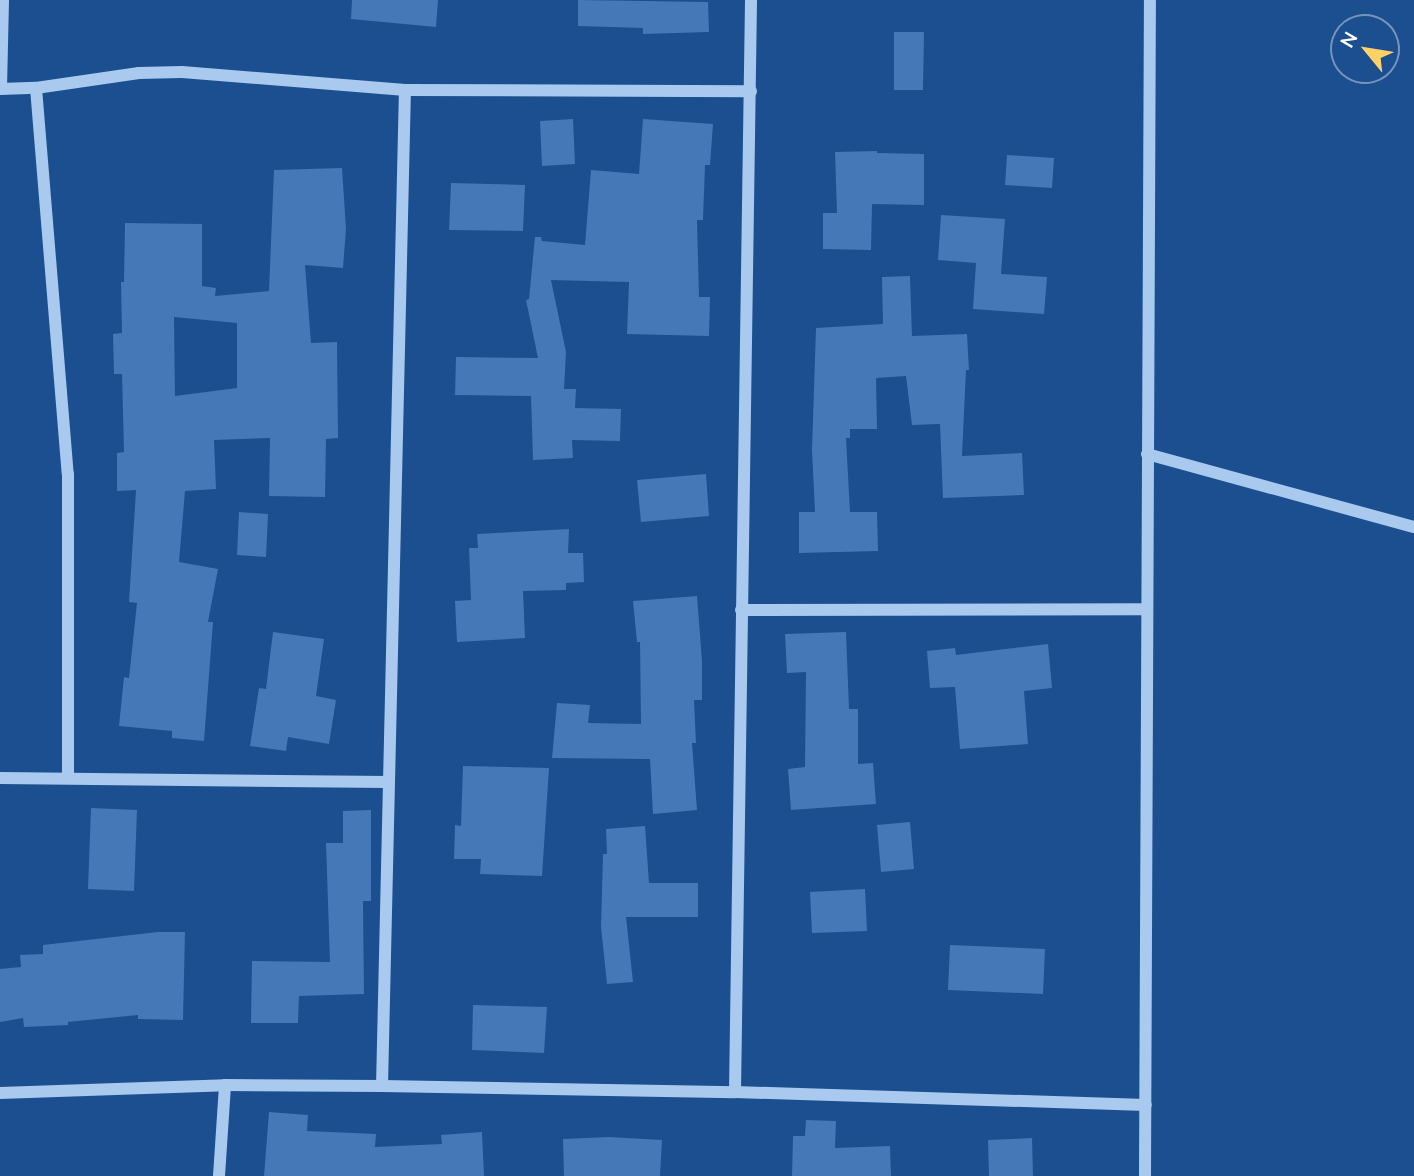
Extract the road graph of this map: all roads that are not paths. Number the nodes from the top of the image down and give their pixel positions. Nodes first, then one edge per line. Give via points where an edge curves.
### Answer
1 (3, 0) edge
2 (751, 0) edge
3 (1150, 0) edge
4 (36, 88) junction
5 (1, 89) edge
6 (405, 90) junction
7 (751, 91) junction
8 (1147, 454) junction
9 (1414, 527) edge
10 (1147, 609) junction
11 (741, 610) junction
12 (68, 777) junction
13 (0, 778) edge
14 (389, 782) junction
15 (225, 1085) junction
16 (382, 1086) junction
17 (735, 1092) junction
18 (0, 1093) edge
19 (1146, 1105) junction
20 (219, 1176) edge
21 (1145, 1176) edge

1 - 5 street
2 - 7 street
3 - 8 street
4 - 5 street
4 - 6 street via 139,73 182,72
4 - 12 street via 68,474
6 - 7 street
6 - 14 street
7 - 11 street
8 - 9 street
8 - 10 street
10 - 11 street
10 - 19 street
11 - 17 street
12 - 13 street
12 - 14 street
14 - 16 street
15 - 16 street
15 - 18 street
15 - 20 street
16 - 17 street
17 - 19 street
19 - 21 street

